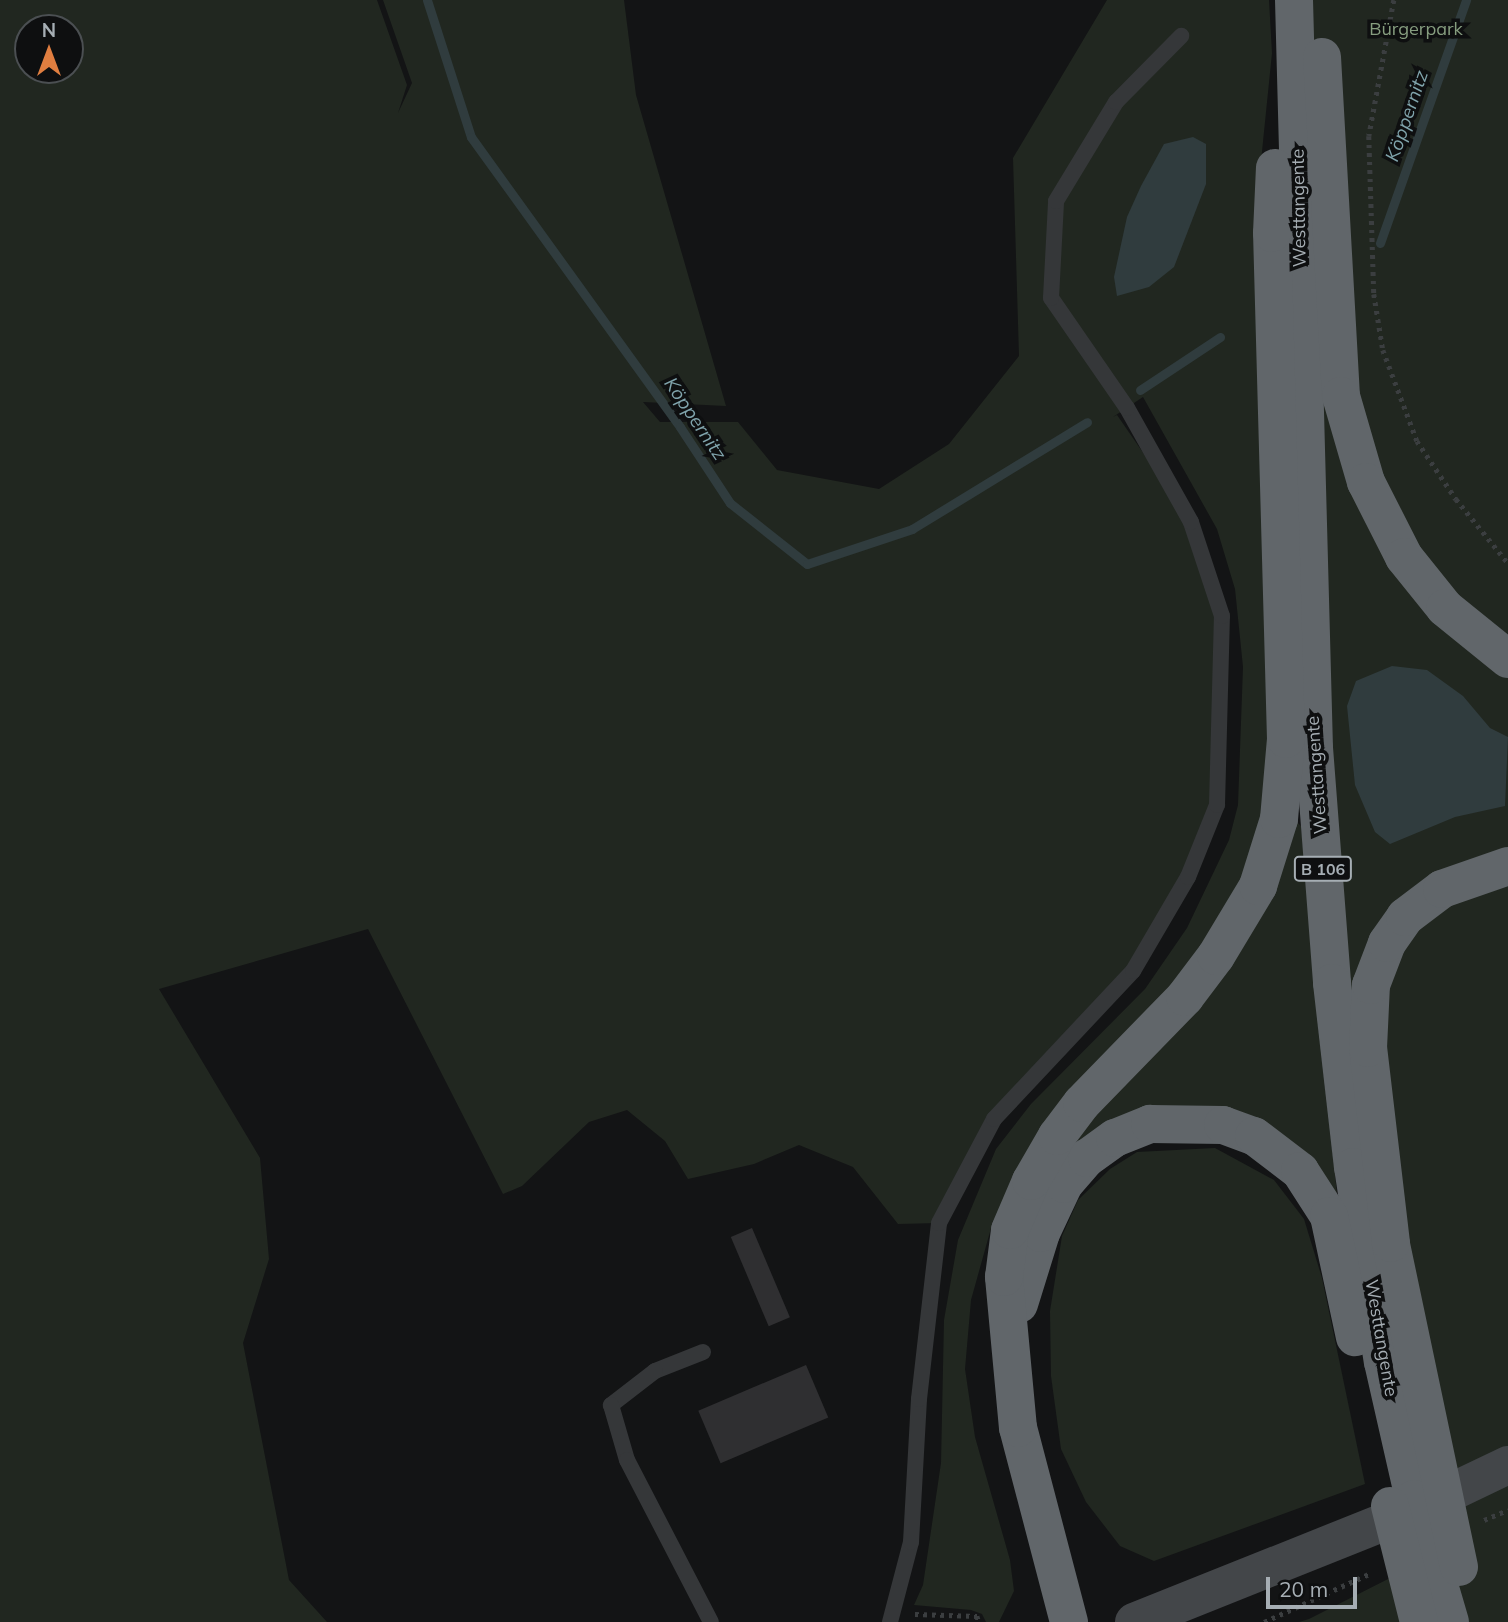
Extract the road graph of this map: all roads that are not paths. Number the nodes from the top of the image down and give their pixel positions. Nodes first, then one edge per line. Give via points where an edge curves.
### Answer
1 (1294, 0) edge
2 (1320, 0) edge
3 (1181, 36) dead end
4 (1297, 103) junction
5 (1508, 659) edge
6 (1508, 866) edge
7 (1008, 1339) junction
8 (703, 1352) dead end
9 (1508, 1465) edge
10 (891, 1617) edge
11 (710, 1622) edge
12 (1069, 1622) edge
13 (1134, 1622) edge
14 (1419, 1622) edge
15 (1450, 1622) edge
16 (1462, 1622) edge

1 - 4 highway, Westtangente / B 106
2 - 5 highway via 1328,218 1341,396 1366,482 1404,557 1445,608
3 - 10 lane via 1116,102 1056,201 1051,298 1127,408 1191,523 1222,615 1217,805 1188,877 1133,971 994,1119 939,1223 919,1399 911,1542
4 - 7 highway via 1276,163 1272,233 1286,739 1279,819 1258,886 1216,956 1185,997 1082,1103 1031,1181 1010,1230 1004,1277
4 - 15 highway, Westtangente / B 106 via 1314,748 1332,983 1353,1167 1383,1362 1414,1499
6 - 16 highway via 1442,889 1405,917 1387,943 1371,985 1368,1048 1391,1243 1459,1568
7 - 12 highway via 1018,1427
7 - 14 highway via 1041,1233 1064,1184 1087,1158 1115,1138 1150,1124 1223,1125 1254,1136 1300,1171 1329,1216 1382,1477
8 - 11 lane via 655,1371 611,1405 627,1460
9 - 13 main road via 1414,1510

